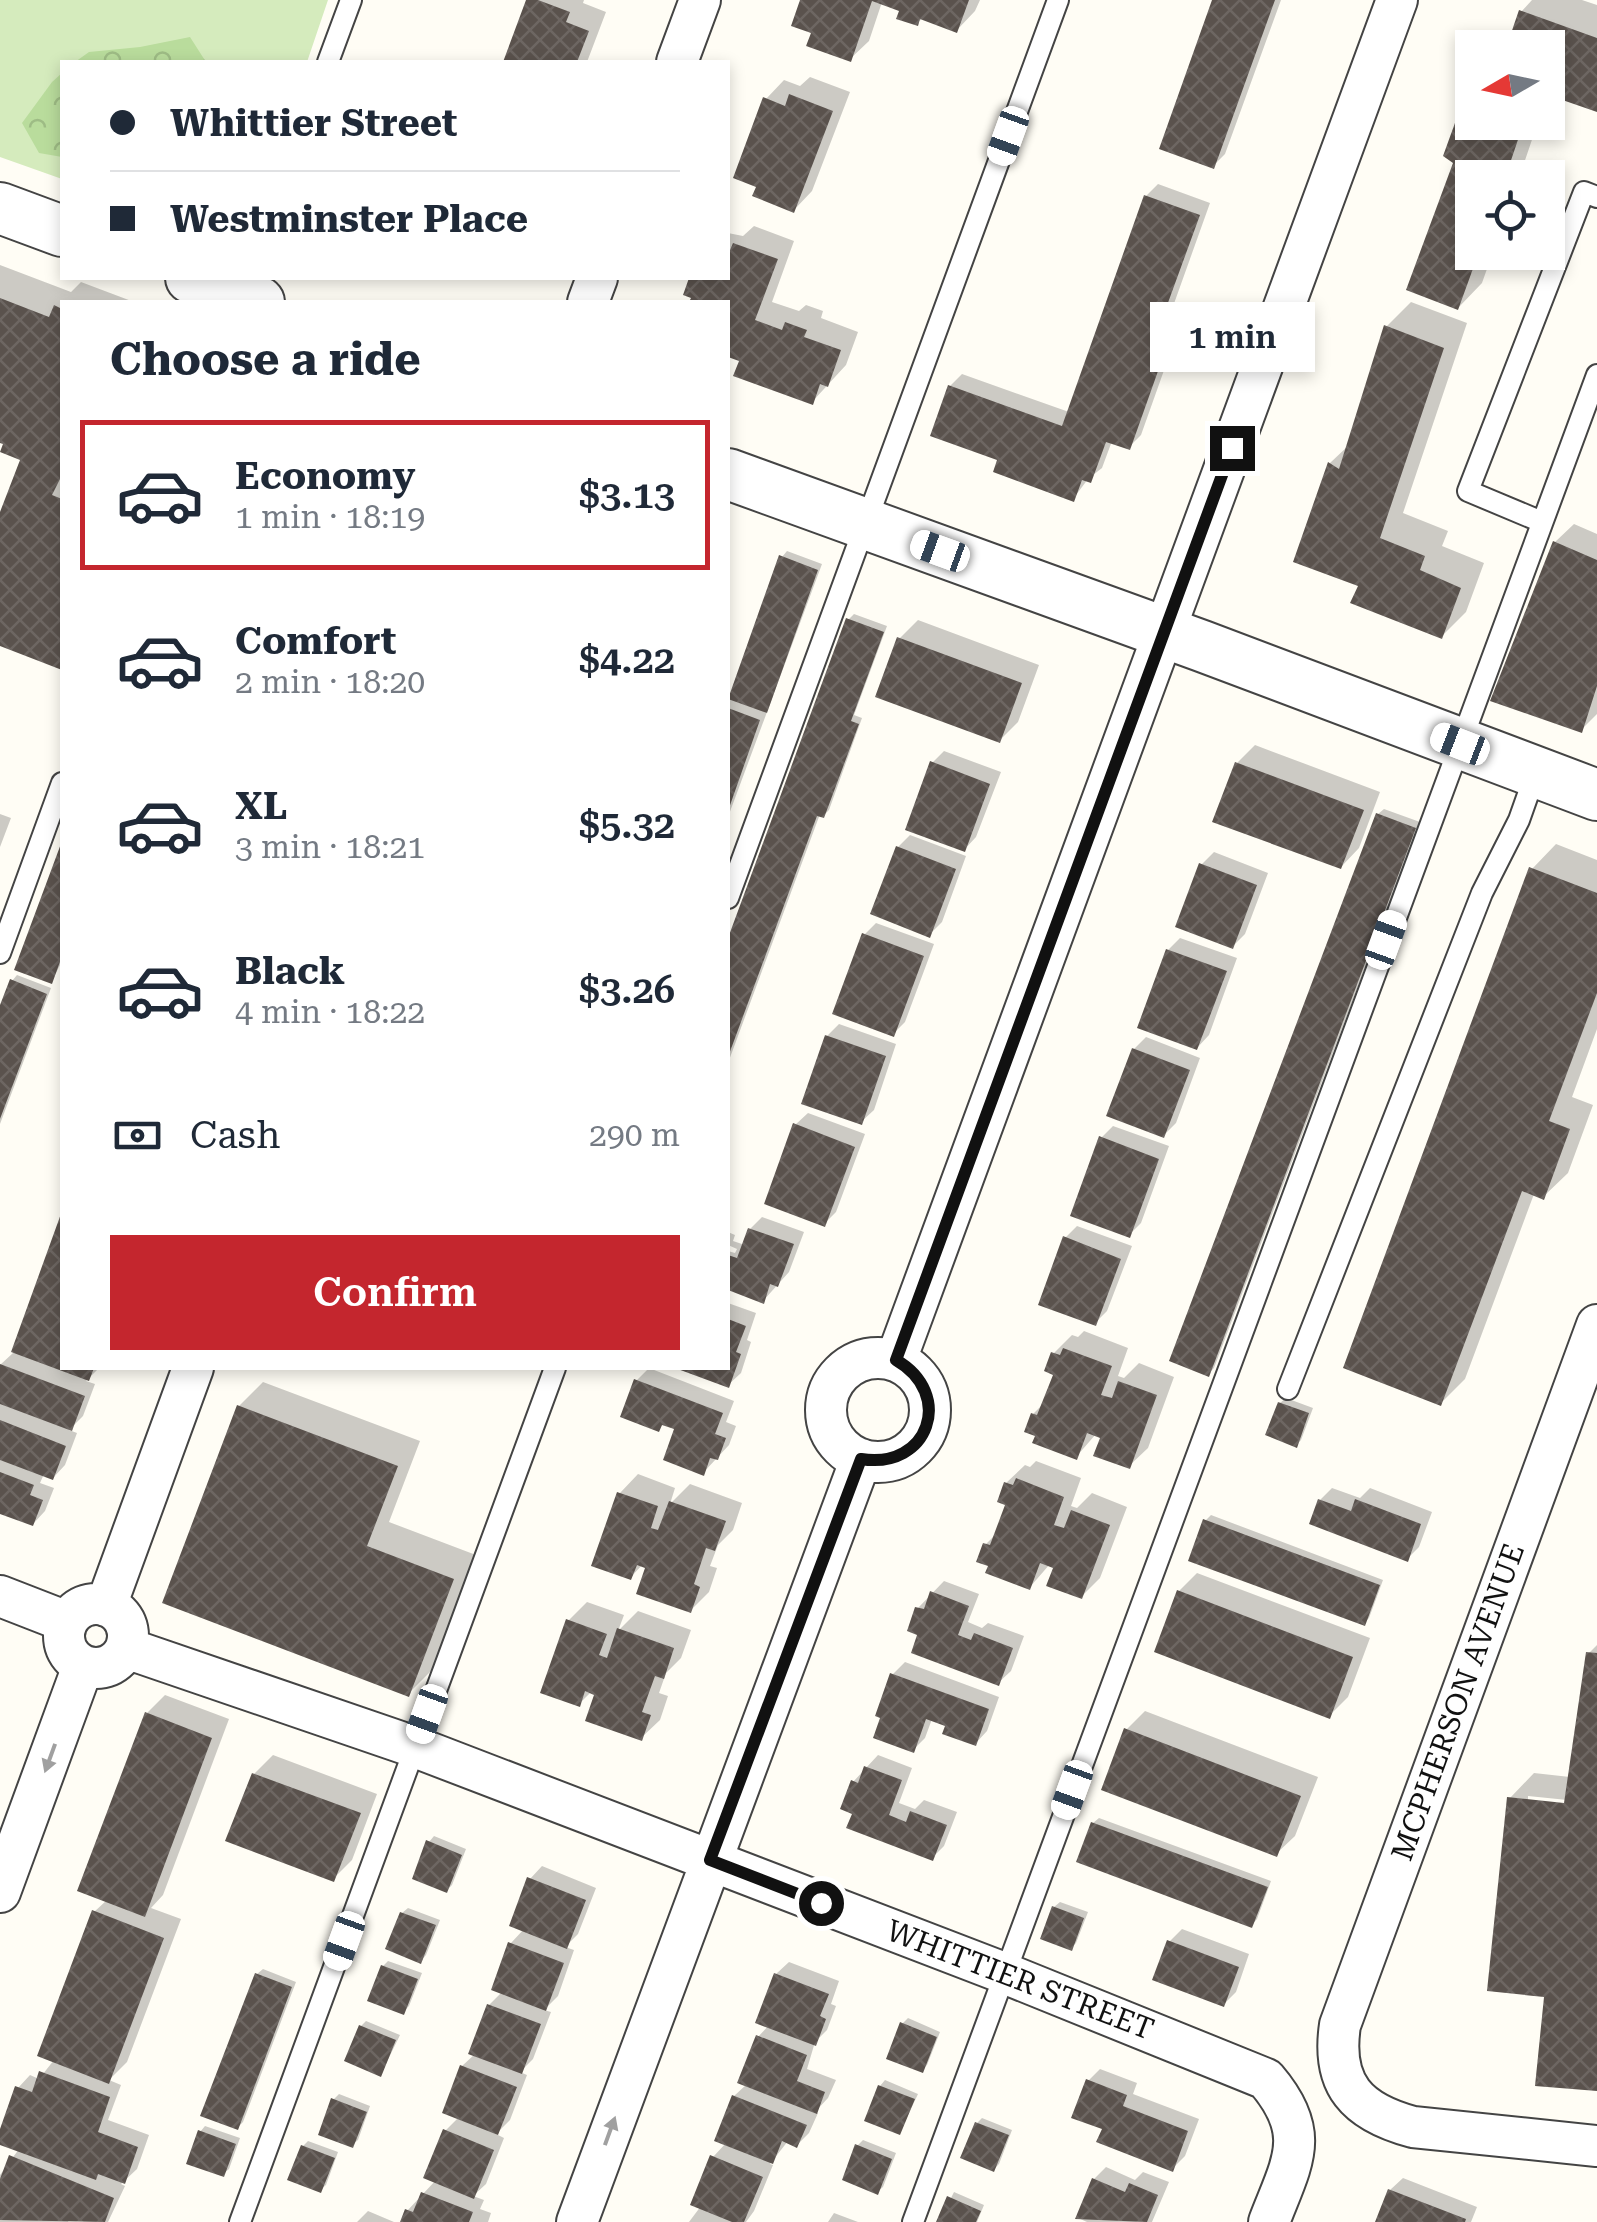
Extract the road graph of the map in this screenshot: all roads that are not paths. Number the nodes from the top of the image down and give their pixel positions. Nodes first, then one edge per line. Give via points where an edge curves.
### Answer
1 (351, 0) edge
2 (700, 0) edge
3 (1058, 0) edge
4 (1397, 0) edge
5 (329, 60) edge
6 (678, 60) edge
7 (1597, 197) edge
8 (0, 208) edge
9 (60, 230) edge
10 (197, 280) edge
11 (247, 295) edge
12 (1597, 375) edge
13 (730, 475) edge
14 (1542, 522) junction
15 (865, 524) junction
16 (1164, 632) junction
17 (1460, 744) junction
18 (1536, 772) junction
19 (60, 788) edge
20 (1597, 795) edge
21 (730, 893) edge
22 (0, 953) edge
23 (1597, 1325) edge
24 (896, 1360) junction
25 (193, 1370) edge
26 (553, 1370) edge
27 (1288, 1390) dead end
28 (861, 1459) junction
29 (0, 1596) edge
30 (106, 1606) junction
31 (67, 1622) junction
32 (126, 1648) junction
33 (83, 1666) junction
34 (415, 1747) junction
35 (710, 1860) junction
36 (0, 1892) edge
37 (1004, 1973) junction
38 (1597, 2146) edge
39 (240, 2222) edge
40 (576, 2222) edge
41 (913, 2222) edge
42 (1269, 2222) edge

1 - 5 lane
2 - 6 street
3 - 15 lane
4 - 16 street
7 - 14 lane via 1584,192 1468,490
8 - 9 street
10 - 11 street
12 - 14 lane
13 - 15 street
14 - 17 lane
15 - 16 street
15 - 21 lane
16 - 17 street
16 - 24 street
17 - 18 street
17 - 37 lane
18 - 20 street
18 - 27 lane via 1482,893
19 - 22 lane
23 - 38 street, MCPHERSON AVENUE via 1336,2049 1344,2082 1371,2113 1402,2124
24 - 28 street via 925,1388 928,1422 921,1439 895,1459
24 - 28 street via 853,1364 830,1389 827,1422 834,1438
25 - 30 street
26 - 34 lane
28 - 35 street
29 - 31 street
30 - 31 street via 84,1607
30 - 32 street via 124,1624
31 - 33 street via 64,1644
32 - 33 street via 104,1667
32 - 34 street, WHITTIER STREET
33 -> 36 street
34 - 35 street, WHITTIER STREET
34 - 39 lane
35 - 37 street, WHITTIER STREET
40 -> 35 street
37 - 41 lane
37 - 42 street, WHITTIER STREET via 1266,2079 1285,2101 1295,2153

